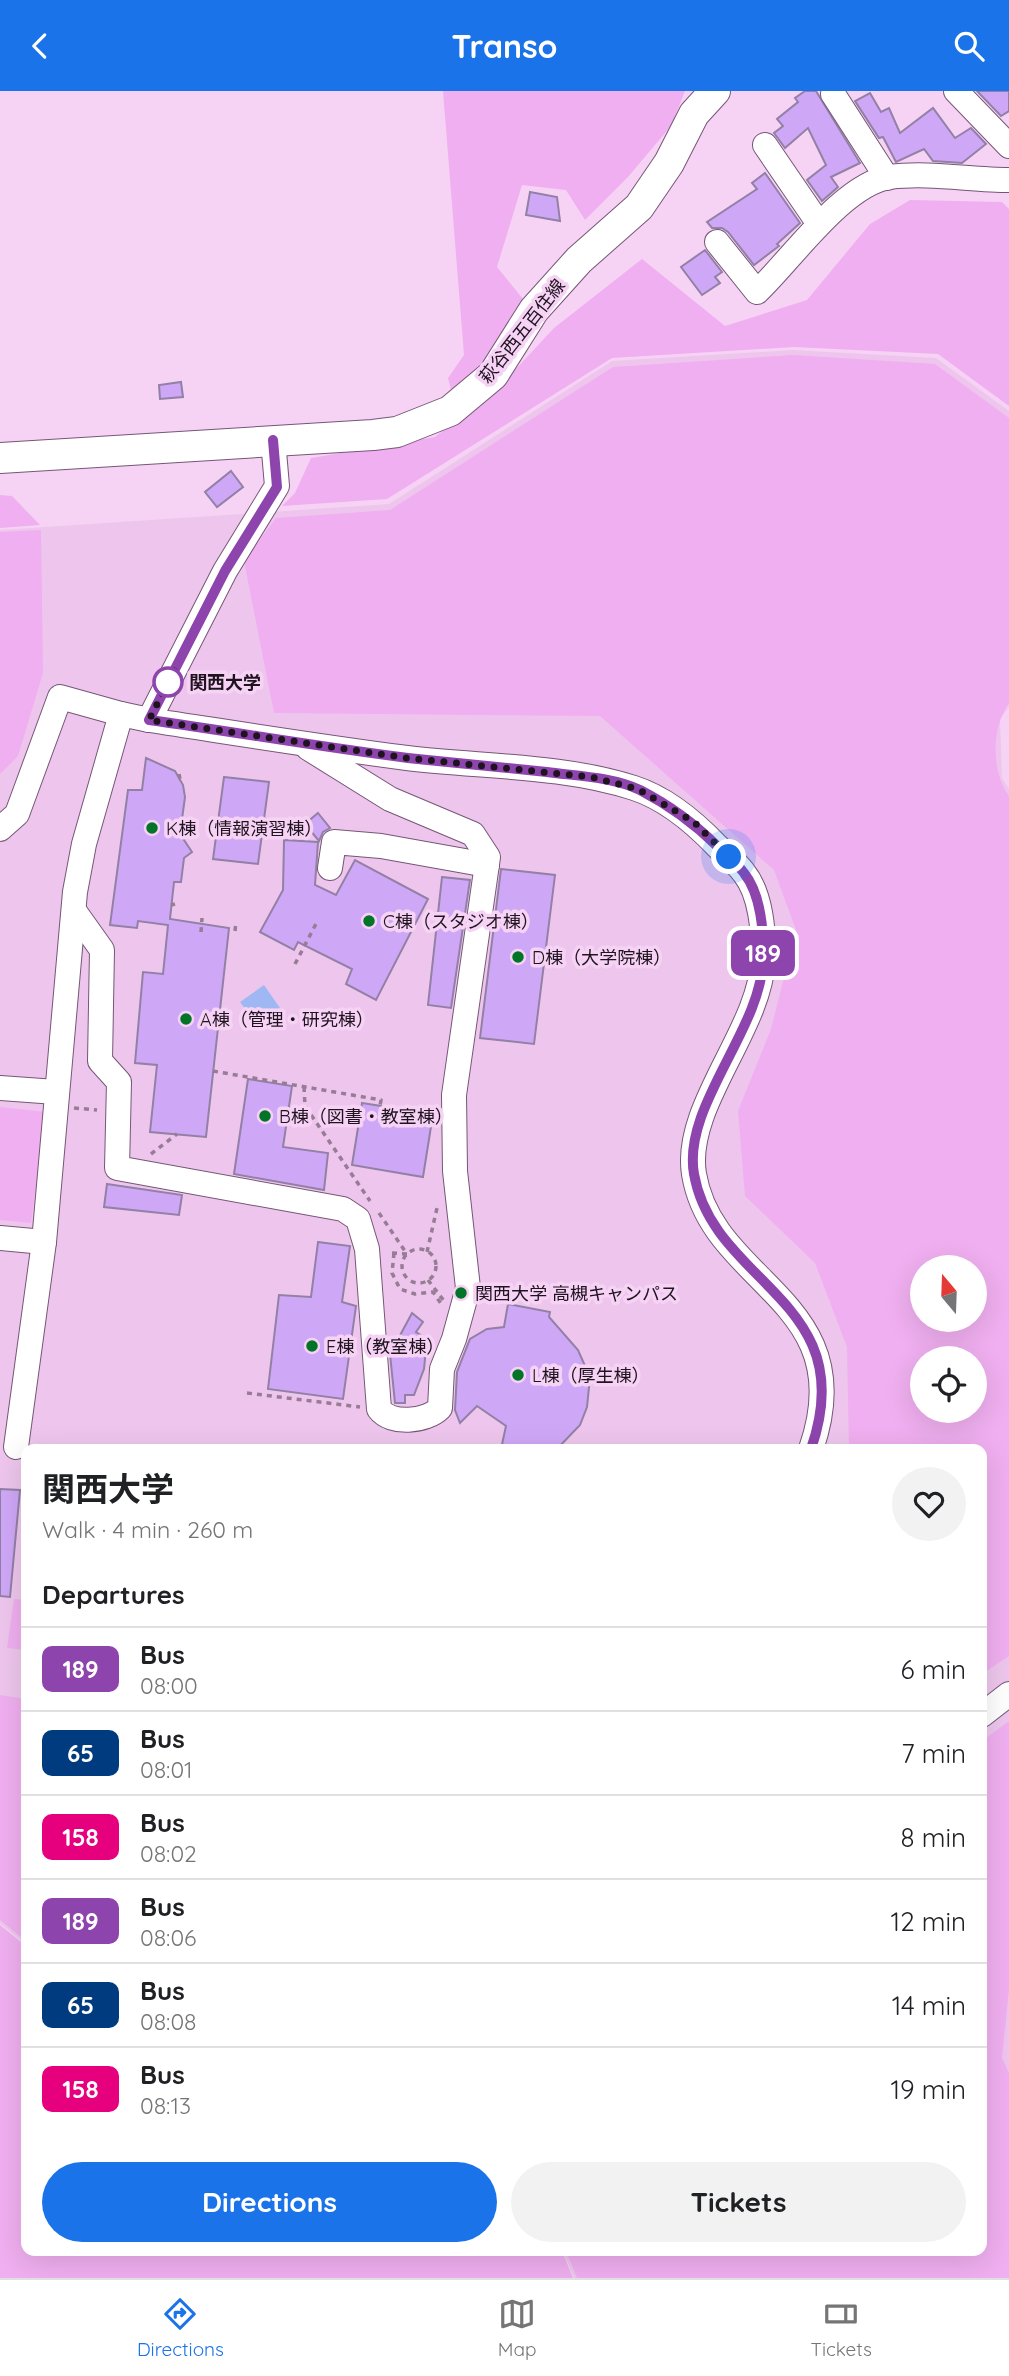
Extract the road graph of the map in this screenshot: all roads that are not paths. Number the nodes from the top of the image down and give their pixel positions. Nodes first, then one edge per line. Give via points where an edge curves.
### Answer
1 (715, 91) edge
2 (956, 91) edge
3 (833, 94) dead end
4 (765, 145) dead end
5 (1009, 146) edge
6 (887, 178) junction
7 (1009, 180) edge
8 (819, 224) junction
9 (717, 242) dead end
10 (273, 440) junction
11 (0, 458) edge
12 (121, 714) junction
13 (149, 720) junction
14 (298, 742) junction
15 (0, 829) edge
16 (487, 865) junction
17 (330, 868) dead end
18 (75, 912) junction
19 (0, 1088) edge
20 (56, 1092) junction
21 (0, 1238) edge
22 (44, 1242) junction
23 (813, 1444) edge
24 (16, 1447) dead end
25 (1009, 1694) edge
26 (987, 1711) edge

1 - 10 main road, 萩谷西五百住線 via 694,114 639,207 579,260 534,310 493,375 450,411 397,432
2 - 5 street
3 - 6 street
4 - 8 street
6 - 7 street
6 - 8 street via 850,197
8 - 9 street via 757,292
10 - 11 main road, 萩谷西五百住線
10 - 13 street via 277,487 225,571
12 - 13 street
12 - 15 street via 60,697 17,814
12 - 18 street via 84,844
13 - 14 street
14 - 16 street via 390,799 473,834 488,857
14 - 23 street via 591,777 638,789 694,822 746,875 761,915 763,961 757,997 698,1124 693,1173 709,1221 787,1303 807,1335 823,1379
16 - 17 street via 334,842
16 - 18 street via 454,1095 455,1171 468,1288 442,1369 440,1408 422,1418 390,1418 379,1409 367,1249 358,1219 343,1209 117,1168 119,1082 100,1062 102,950
18 - 20 street
19 - 20 street
20 - 22 street
21 - 22 street
22 - 24 street
25 - 26 street

